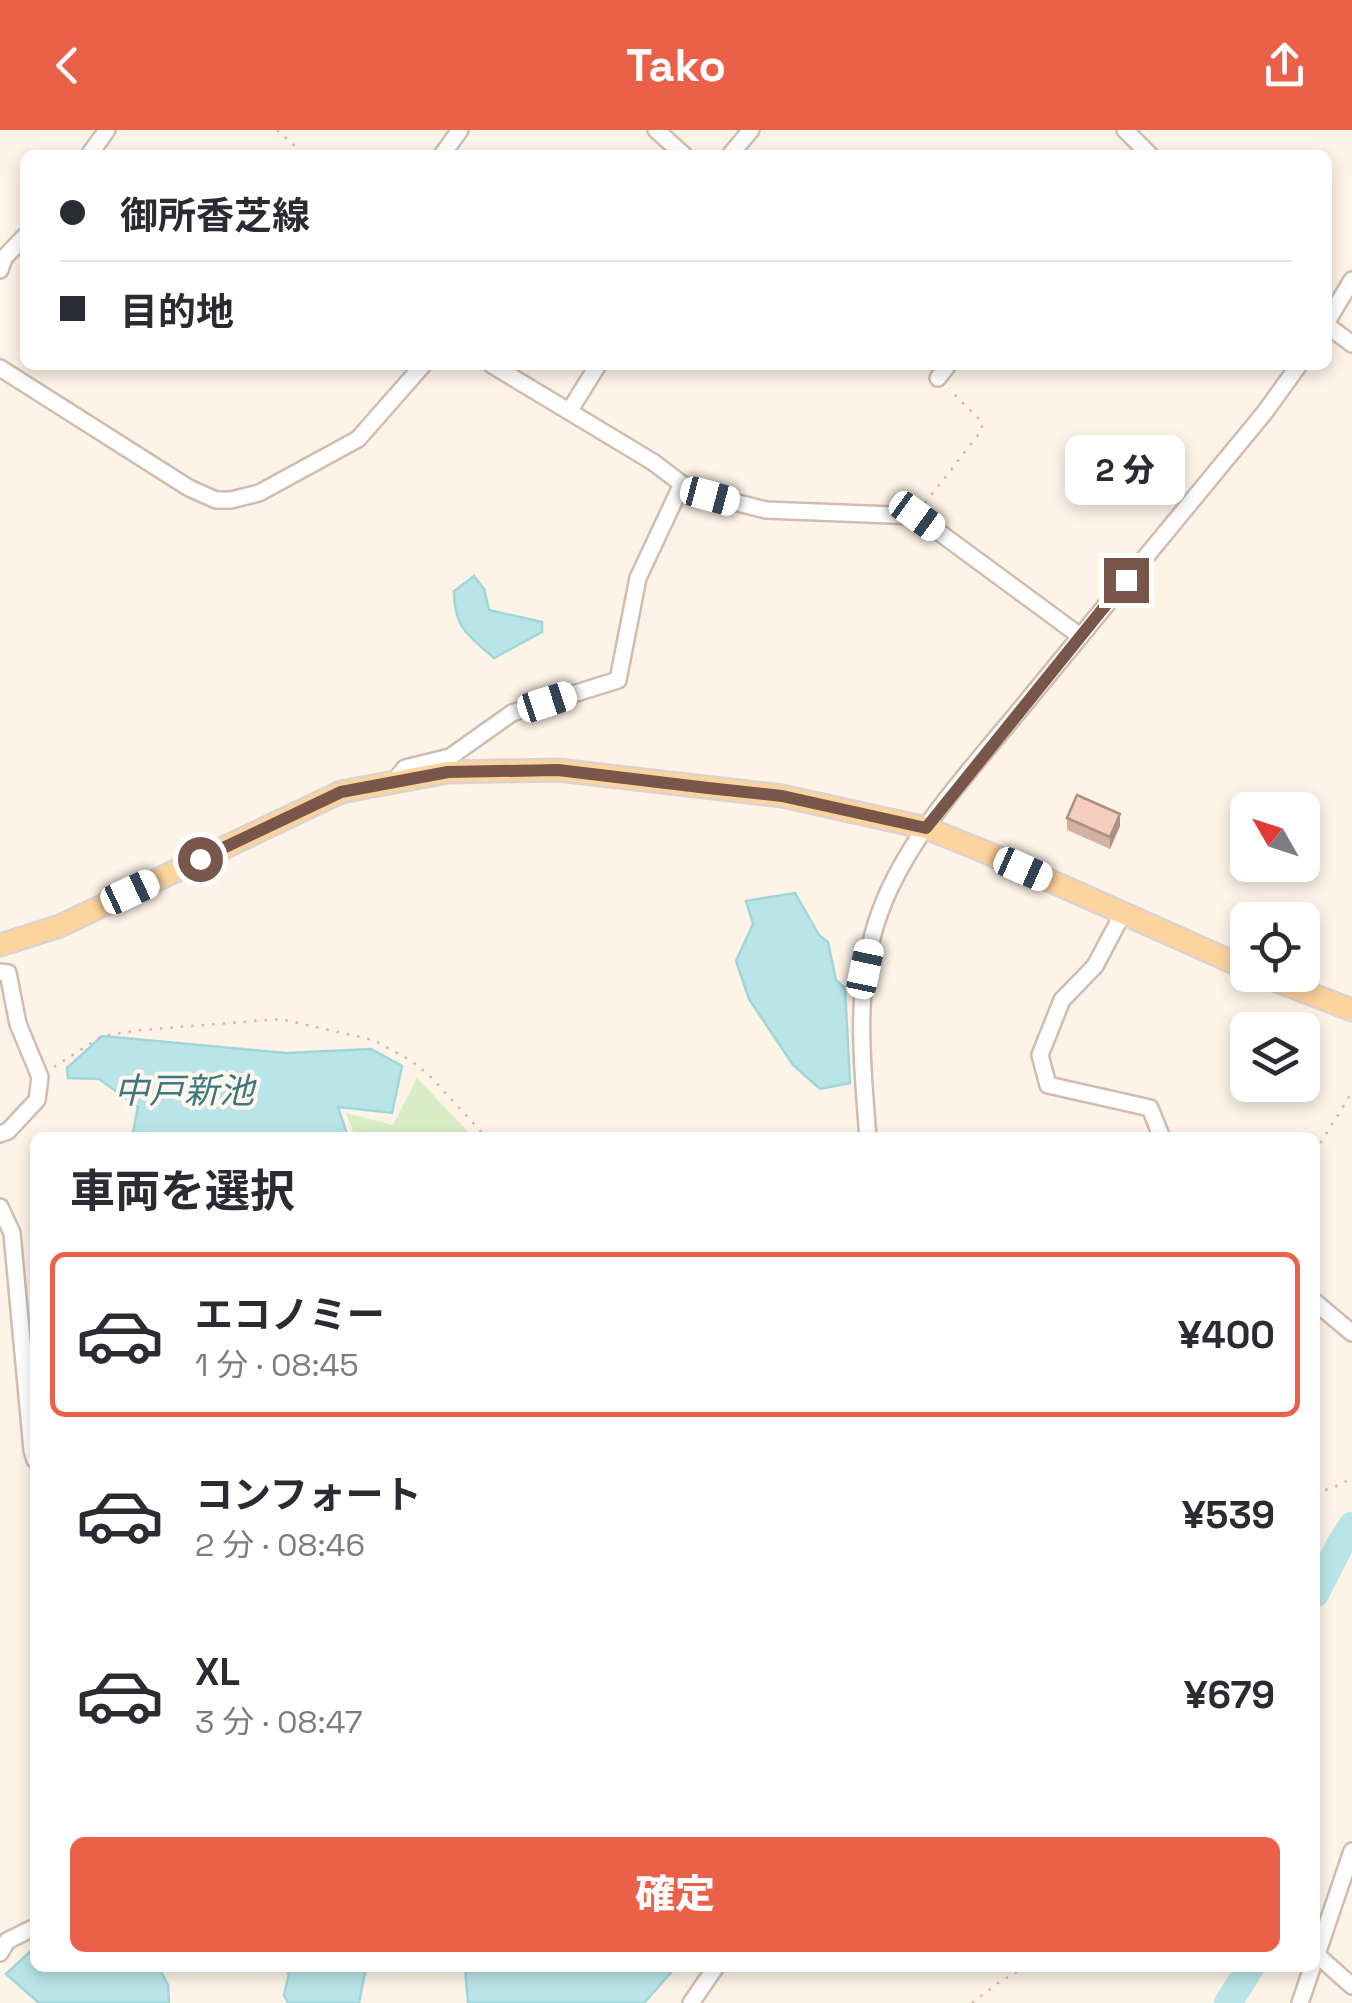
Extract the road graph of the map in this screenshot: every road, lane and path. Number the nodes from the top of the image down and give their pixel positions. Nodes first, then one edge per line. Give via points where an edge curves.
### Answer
1 (277, 130) edge
2 (656, 130) edge
3 (751, 130) edge
4 (1150, 130) edge
5 (1137, 142) edge
6 (299, 150) edge
7 (678, 150) edge
8 (734, 150) edge
9 (20, 241) edge
10 (0, 270) edge
11 (1352, 280) edge
12 (1332, 316) edge
13 (1332, 326) edge
14 (1352, 344) edge
15 (0, 368) edge
16 (419, 370) edge
17 (501, 370) edge
18 (595, 370) edge
19 (1295, 370) edge
20 (943, 372) edge
21 (570, 410) junction
22 (682, 484) junction
23 (915, 516) junction
24 (1080, 636) junction
25 (456, 762) junction
26 (926, 828) junction
27 (1123, 913) junction
28 (0, 945) edge
29 (1230, 961) edge
30 (0, 972) edge
31 (1306, 992) edge
32 (1352, 1010) edge
33 (40, 1076) junction
34 (1352, 1092) edge
35 (481, 1132) edge
36 (868, 1132) edge
37 (1160, 1132) edge
38 (0, 1134) edge
39 (1320, 1144) edge
40 (0, 1207) edge
41 (1320, 1306) edge
42 (1352, 1332) edge
43 (30, 1430) edge
44 (1352, 1478) edge
45 (1320, 1491) edge
46 (1352, 1851) edge
47 (30, 1929) edge
48 (1320, 1945) edge
49 (0, 1953) edge
50 (1320, 1964) edge
51 (711, 1972) edge
52 (1016, 1972) edge
53 (1311, 1972) edge
54 (1352, 1986) edge
55 (691, 2003) edge
56 (972, 2003) edge
57 (1300, 2003) edge

1 - 6 path
2 - 7 street
3 - 8 street
4 - 5 street
9 - 10 street
11 - 12 street
13 - 14 street
15 - 16 street via 216,500 259,493 358,439
17 - 21 street
18 - 21 street
19 - 24 street
20 - 23 path via 982,430
21 - 22 street
22 - 23 street via 766,510
22 - 25 street via 638,578 618,680 512,713
23 - 24 street
24 - 26 street
25 - 26 main road via 782,796
25 - 28 main road via 341,792 60,926
26 - 27 main road
26 - 36 street via 886,896 865,969 860,1026
27 - 29 main road
27 - 37 street via 1095,966 1062,1000 1040,1055 1048,1085 1150,1108
30 - 33 street via 8,973 18,1024
31 - 32 main road
33 - 35 path via 102,1036 280,1019 373,1040 410,1060
33 - 38 street via 37,1100
34 - 39 path
40 - 43 street via 12,1233
41 - 42 street
44 - 45 path
46 - 48 street
47 - 49 street
50 - 54 street
51 - 55 street
52 - 56 path
53 - 57 street

